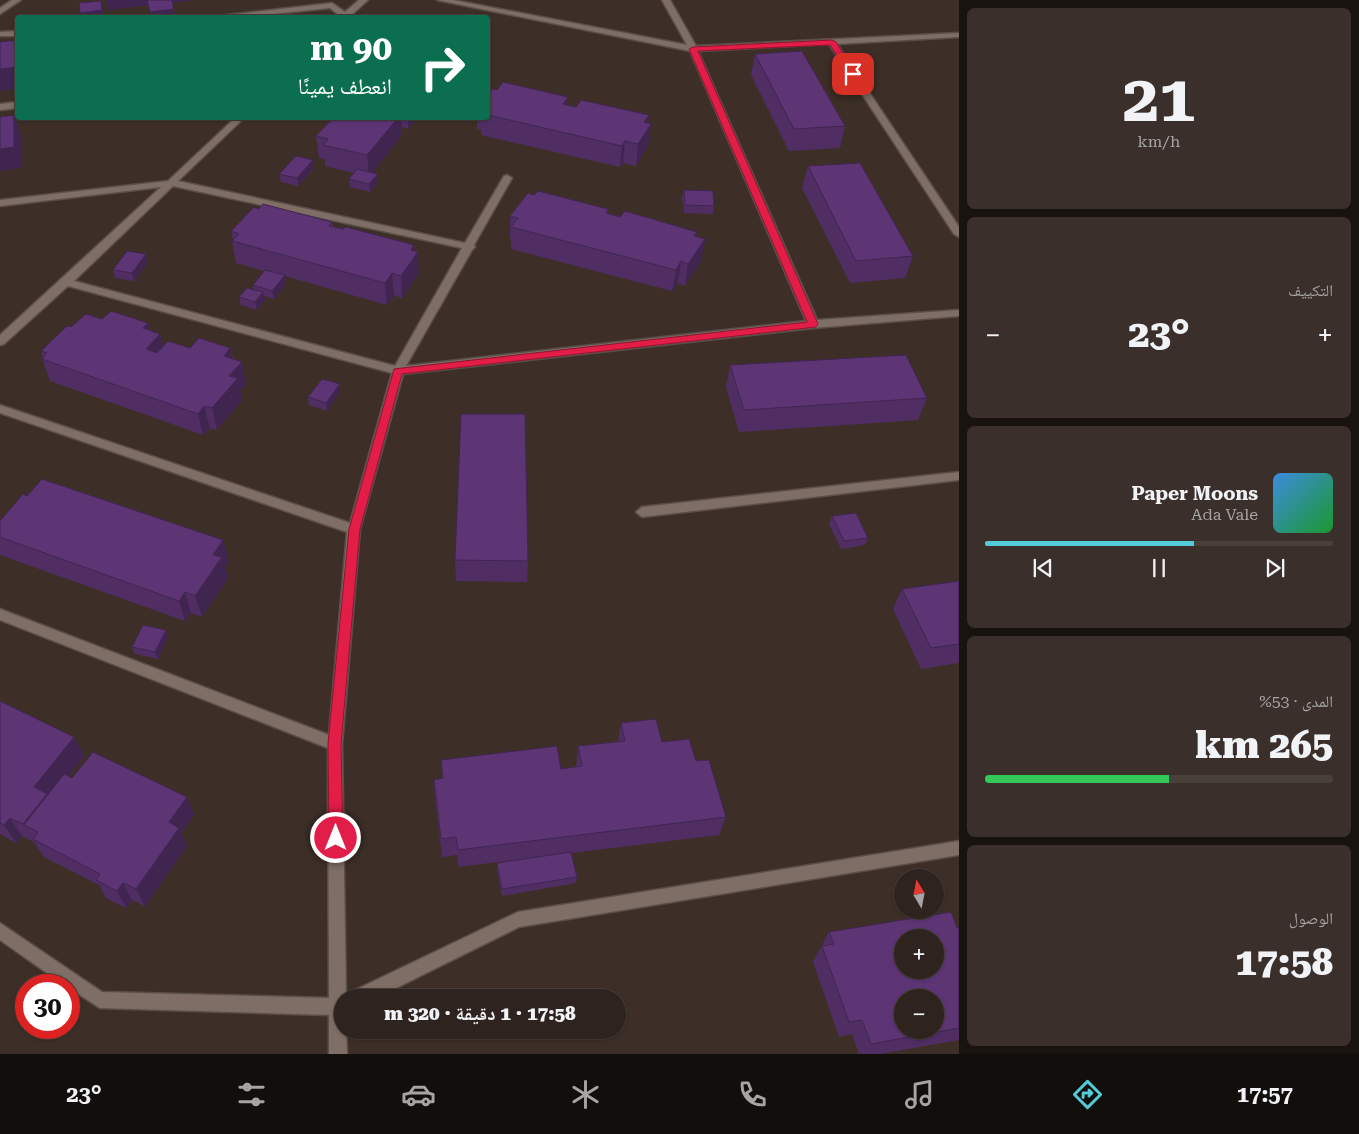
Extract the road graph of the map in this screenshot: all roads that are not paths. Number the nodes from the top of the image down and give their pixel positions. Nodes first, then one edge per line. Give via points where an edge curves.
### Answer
1 (17, 0) edge
2 (364, 0) edge
3 (441, 0) edge
4 (666, 0) edge
5 (329, 3) edge
6 (0, 12) edge
7 (230, 15) edge
8 (342, 15) edge
9 (346, 15) edge
10 (15, 33) edge
11 (0, 34) edge
12 (959, 35) edge
13 (832, 42) junction
14 (693, 49) junction
15 (15, 105) edge
16 (0, 107) edge
17 (238, 120) edge
18 (506, 178) dead end
19 (173, 183) junction
20 (0, 203) edge
21 (959, 234) edge
22 (470, 247) junction
23 (66, 282) junction
24 (959, 313) edge
25 (813, 324) junction
26 (2, 337) edge
27 (398, 371) junction
28 (0, 409) edge
29 (959, 476) edge
30 (642, 512) dead end
31 (354, 529) junction
32 (0, 614) edge
33 (335, 744) junction
34 (959, 848) edge
35 (0, 932) edge
36 (340, 989) edge
37 (376, 989) edge
38 (334, 1006) edge
39 (339, 1039) edge
40 (338, 1054) edge

1 - 6 street
2 - 9 street
3 - 14 street
4 - 14 street
5 - 7 street
5 - 8 street
10 - 11 street
12 - 13 street
13 - 14 street
13 - 21 street
14 - 25 street
15 - 16 street
17 - 19 street
18 - 22 street
19 - 20 street
19 - 22 street
19 - 23 street
22 - 27 street
23 - 26 street
23 - 27 street
24 - 25 street
25 - 27 street
27 - 31 street
28 - 31 street
29 - 30 street
31 - 33 street
32 - 33 street
33 - 36 street
34 - 37 street via 518,920
35 - 38 street via 100,1000
39 - 40 street

